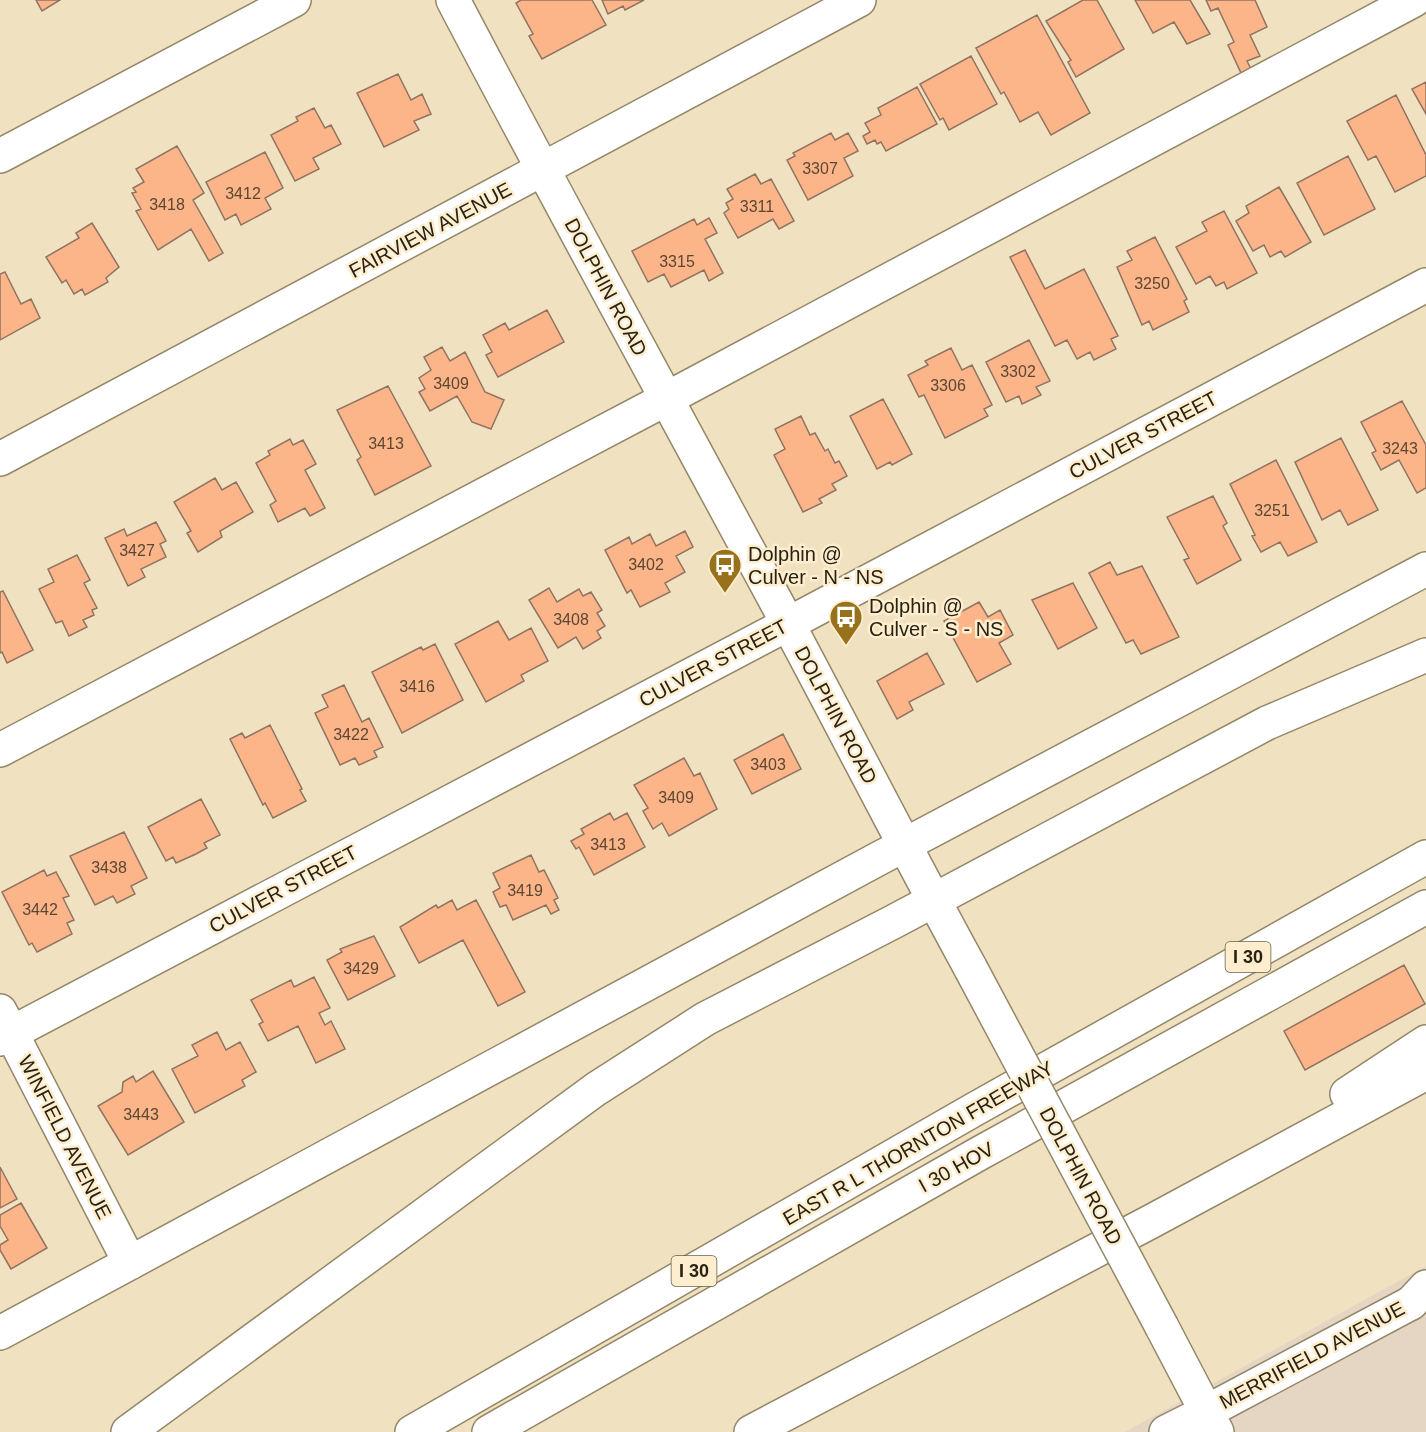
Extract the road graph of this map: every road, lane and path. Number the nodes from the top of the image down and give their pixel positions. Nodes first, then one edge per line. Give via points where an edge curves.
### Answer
1 (294, 0) edge
2 (453, 0) edge
3 (859, 0) edge
4 (1414, 0) edge
5 (0, 156) edge
6 (542, 170) junction
7 (1426, 285) edge
8 (666, 399) junction
9 (0, 459) edge
10 (1426, 568) edge
11 (788, 624) junction
12 (1426, 655) edge
13 (0, 750) edge
14 (905, 845) junction
15 (1426, 856) edge
16 (933, 900) junction
17 (1426, 907) edge
18 (4, 1028) edge
19 (1426, 1042) edge
20 (1426, 1073) edge
21 (1152, 1221) junction
22 (130, 1263) junction
23 (1421, 1295) edge
24 (0, 1333) edge
25 (1212, 1422) edge
26 (128, 1432) edge
27 (412, 1432) edge
28 (489, 1432) edge
29 (751, 1432) edge
30 (1166, 1432) edge

1 - 5 main road
2 - 6 main road, DOLPHIN ROAD
3 - 6 main road, FAIRVIEW AVENUE
4 - 8 main road
6 - 8 main road, DOLPHIN ROAD
6 - 9 main road, FAIRVIEW AVENUE
7 - 11 main road, CULVER STREET
8 - 11 main road, DOLPHIN ROAD
8 - 13 main road
10 - 14 main road
11 - 14 main road, DOLPHIN ROAD
11 - 18 main road, CULVER STREET
12 - 16 main road via 1267,723
14 - 16 main road, DOLPHIN ROAD
14 - 22 main road
15 - 27 main road, EAST R L THORNTON FREEWAY / I 30
16 - 25 main road, DOLPHIN ROAD, bridge
16 - 26 main road via 705,1018 596,1089
17 - 28 main road, I 30 HOV via 970,1159
18 - 22 main road, WINFIELD AVENUE
19 - 21 main road
20 - 21 main road
21 - 29 main road
22 - 24 main road
23 - 25 main road, MERRIFIELD AVENUE
25 - 30 main road, MERRIFIELD AVENUE

